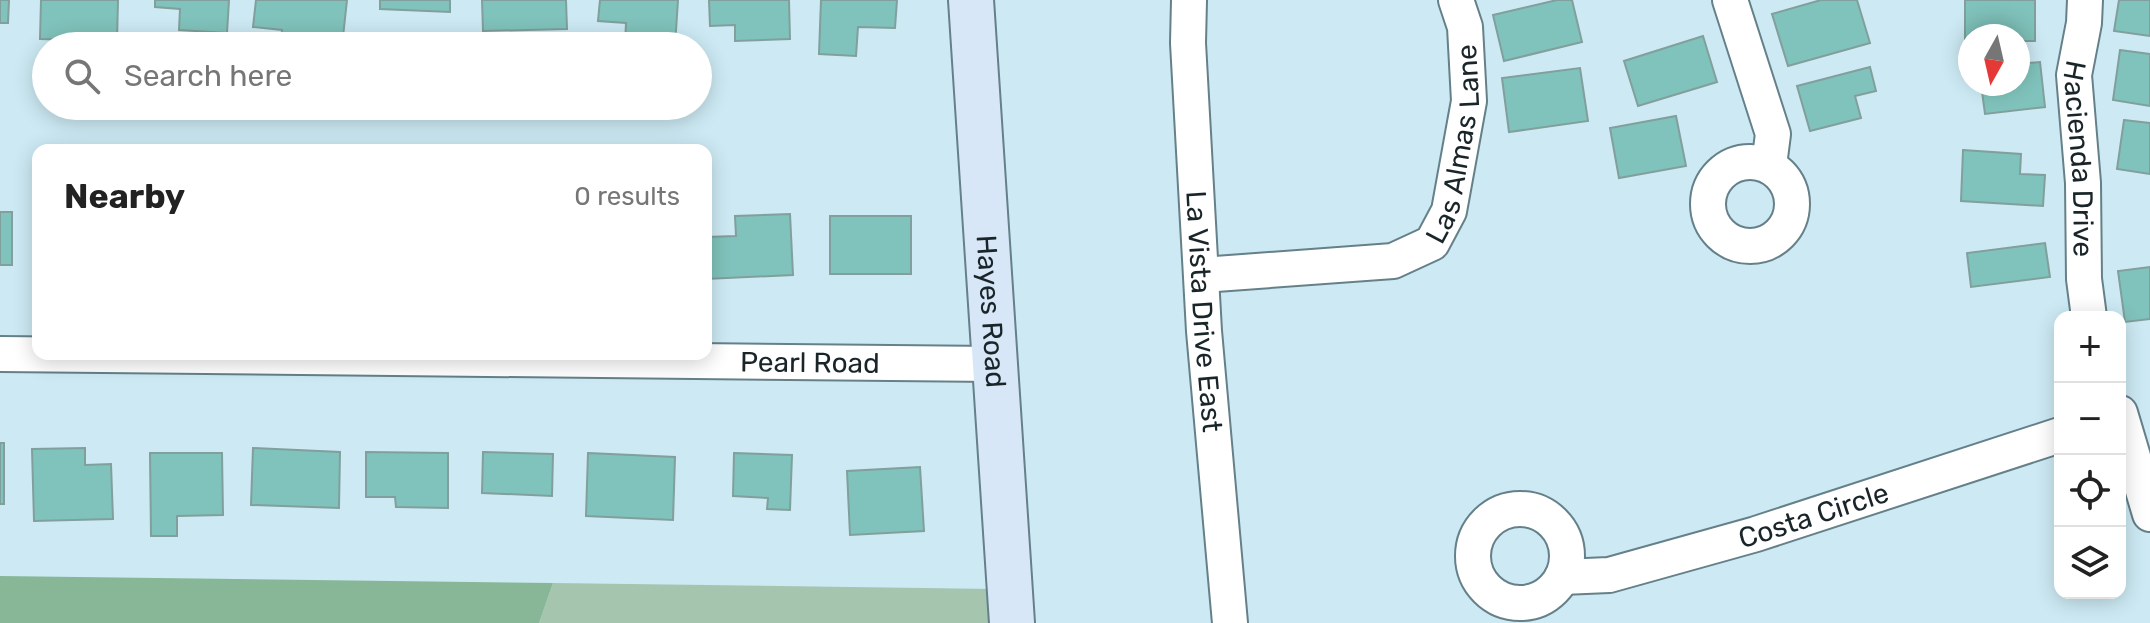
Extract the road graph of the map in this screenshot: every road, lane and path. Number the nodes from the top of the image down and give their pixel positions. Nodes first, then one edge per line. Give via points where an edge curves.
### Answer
1 (971, 0) edge
2 (1189, 0) edge
3 (1456, 0) edge
4 (1730, 0) edge
5 (2085, 0) edge
6 (1769, 165) dead end
7 (1202, 275) junction
8 (2088, 311) edge
9 (0, 354) edge
10 (32, 354) edge
11 (597, 360) edge
12 (995, 364) junction
13 (2126, 435) edge
14 (2054, 437) edge
15 (2150, 514) edge
16 (1562, 577) dead end
17 (1012, 623) edge
18 (1230, 623) edge

1 - 12 street, Hayes Road
2 - 7 street, La Vista Drive East
3 - 7 street, Las Almas Lane via 1465,27 1469,101 1449,211 1432,243 1393,261
4 - 6 street via 1773,134
5 - 8 street, Hacienda Drive via 2074,75
7 - 18 street, La Vista Drive East
9 - 10 street, Pearl Road
11 - 12 street, Pearl Road
12 - 17 street, Hayes Road
13 - 15 street
14 - 16 street, Costa Circle via 1756,534 1609,575

